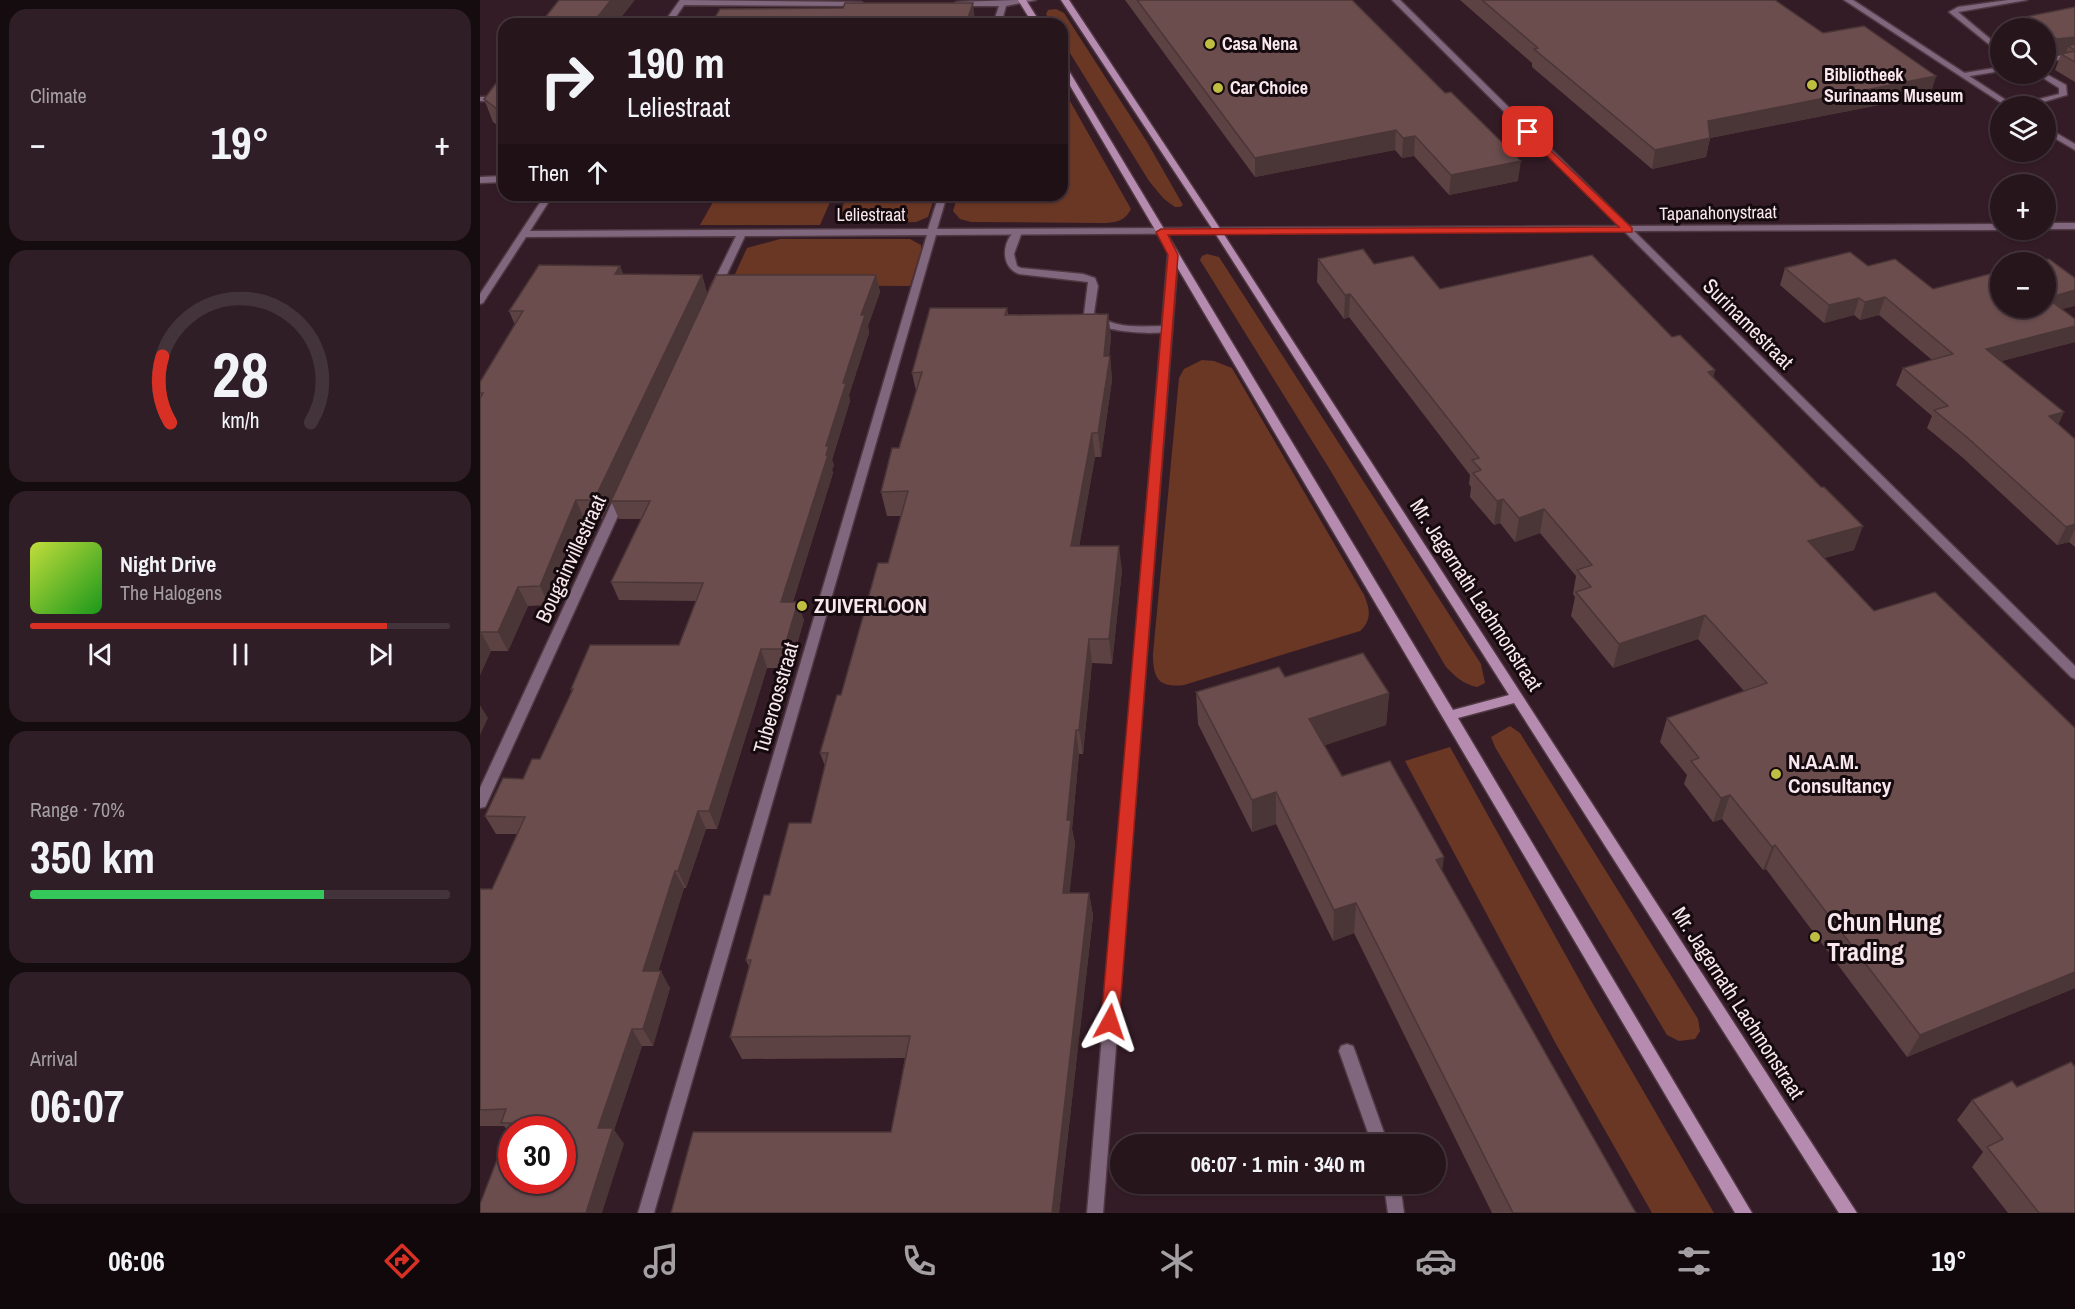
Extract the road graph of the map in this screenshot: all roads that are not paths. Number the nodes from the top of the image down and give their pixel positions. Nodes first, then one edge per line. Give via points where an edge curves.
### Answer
1 (1032, 0) edge
2 (1065, 0) edge
3 (1396, 0) edge
4 (1848, 0) edge
5 (2024, 0) edge
6 (1022, 1) edge
7 (683, 2) edge
8 (873, 4) edge
9 (944, 4) edge
10 (1003, 4) junction
11 (671, 18) edge
12 (999, 18) edge
13 (1033, 18) edge
14 (1990, 43) edge
15 (2075, 55) edge
16 (2056, 58) edge
17 (1990, 71) edge
18 (1964, 75) junction
19 (1068, 76) edge
20 (2056, 83) edge
21 (1996, 96) edge
22 (2056, 97) edge
23 (480, 99) edge
24 (498, 99) edge
25 (2056, 136) edge
26 (2075, 148) edge
27 (498, 178) edge
28 (480, 180) edge
29 (545, 201) edge
30 (941, 201) edge
31 (2056, 226) edge
32 (2075, 226) edge
33 (1990, 227) edge
34 (1628, 230) junction
35 (741, 232) junction
36 (932, 232) junction
37 (1017, 232) junction
38 (1161, 232) junction
39 (1218, 233) junction
40 (523, 234) junction
41 (1173, 255) junction
42 (712, 297) edge
43 (480, 301) edge
44 (1167, 329) junction
45 (628, 480) edge
46 (2075, 674) edge
47 (1518, 697) junction
48 (1451, 715) junction
49 (480, 803) edge
50 (1347, 1051) dead end
51 (1376, 1134) edge
52 (1393, 1194) edge
53 (646, 1213) edge
54 (1095, 1213) edge
55 (1396, 1213) edge
56 (1744, 1213) edge
57 (1850, 1213) edge

1 - 6 street
2 - 39 main road, Mr. Jagernath Lachmonstraat
3 - 34 street, Surinamestraat
4 - 18 street
5 - 14 street via 1953,12
6 - 10 street
6 - 13 main road
7 - 8 street
7 - 11 street
9 - 10 street
10 - 12 street
15 - 16 street
17 - 18 street
18 - 21 street
19 - 38 main road
20 - 22 street via 2063,87 2063,95
23 - 24 street
25 - 26 street
27 - 28 street
29 - 40 street
30 - 36 street, Tuberoosstraat
31 - 32 street
33 - 34 street, Tapanahonystraat
34 - 39 street, Tapanahonystraat
34 - 46 street, Surinamestraat
35 - 36 street, Leliestraat
35 - 40 street, Leliestraat
35 - 42 street
36 - 37 street, Leliestraat
36 - 53 street, Tuberoosstraat
37 - 38 street, Leliestraat
37 - 44 street via 1009,256 1012,268 1092,280 1089,314 1108,326
38 - 39 street, Leliestraat
38 - 41 main road
39 - 47 main road, Mr. Jagernath Lachmonstraat
40 - 43 street
41 - 44 street
41 - 48 main road
44 - 54 street
45 - 49 street, Bougainvillestraat
47 - 48 main road
47 - 57 main road, Mr. Jagernath Lachmonstraat
48 - 56 main road
50 - 51 street
52 - 55 street

